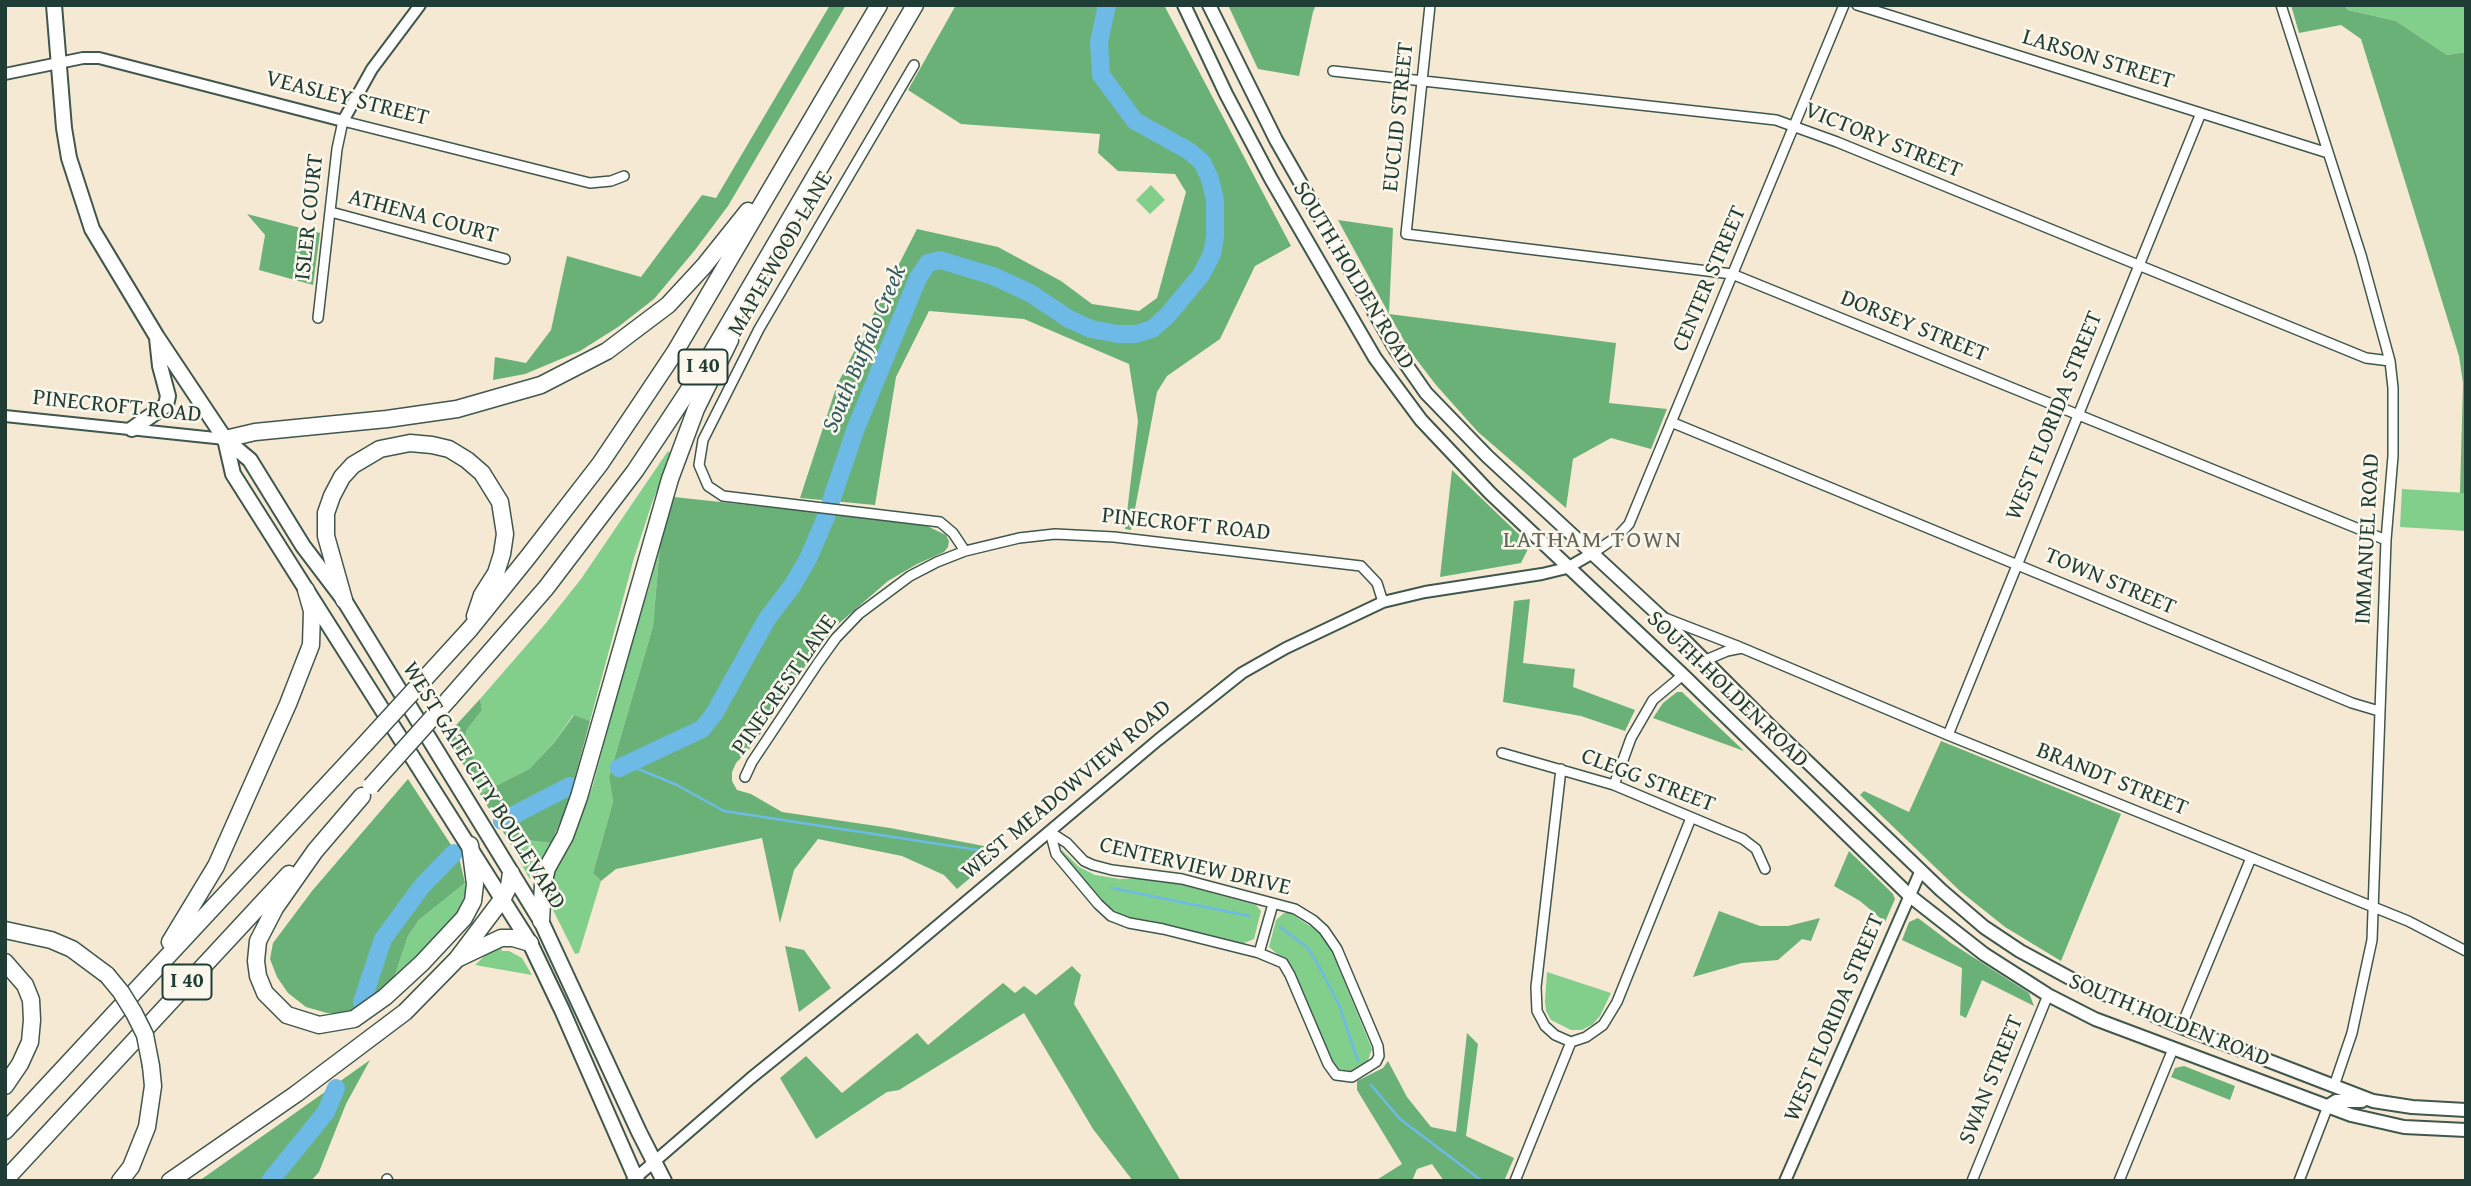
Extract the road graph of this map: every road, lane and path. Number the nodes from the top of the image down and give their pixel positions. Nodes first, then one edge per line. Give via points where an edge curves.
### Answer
1 (54, 5) edge
2 (420, 5) edge
3 (879, 5) edge
4 (915, 5) edge
5 (1184, 5) edge
6 (1209, 5) edge
7 (1430, 5) edge
8 (1844, 5) edge
9 (1857, 5) edge
10 (2281, 5) edge
11 (59, 62) junction
12 (914, 65) dead end
13 (1333, 71) dead end
14 (5, 74) edge
15 (1424, 79) junction
16 (2201, 113) junction
17 (343, 121) junction
18 (1795, 126) junction
19 (2328, 153) junction
20 (784, 165) junction
21 (624, 176) dead end
22 (809, 183) junction
23 (331, 212) junction
24 (1406, 234) joint
25 (505, 259) dead end
26 (2139, 264) junction
27 (1732, 274) junction
28 (318, 318) dead end
29 (157, 337) junction
30 (2390, 361) junction
31 (2078, 415) junction
32 (5, 416) edge
33 (1671, 422) junction
34 (132, 429) junction
35 (225, 439) junction
36 (2386, 540) junction
37 (965, 551) junction
38 (1593, 553) junction
39 (2017, 564) junction
40 (1567, 568) junction
41 (306, 590) junction
42 (344, 600) junction
43 (1383, 602) junction
44 (1661, 617) junction
45 (470, 629) junction
46 (1742, 648) junction
47 (1706, 660) junction
48 (1683, 675) junction
49 (2379, 711) junction
50 (1948, 735) junction
51 (1502, 753) dead end
52 (1561, 768) junction
53 (745, 777) dead end
54 (1614, 785) junction
55 (366, 791) junction
56 (1691, 818) junction
57 (1050, 832) junction
58 (470, 845) junction
59 (2251, 858) junction
60 (1765, 869) dead end
61 (1922, 870) junction
62 (511, 873) junction
63 (1910, 896) junction
64 (503, 898) junction
65 (1273, 904) junction
66 (2373, 907) junction
67 (541, 921) junction
68 (8, 931) edge
69 (530, 943) junction
70 (2466, 951) edge
71 (1259, 953) junction
72 (457, 959) junction
73 (5, 962) edge
74 (2048, 995) junction
75 (128, 1001) junction
76 (2181, 1027) junction
77 (1571, 1042) junction
78 (2173, 1049) junction
79 (5, 1086) edge
80 (2334, 1086) junction
81 (2373, 1101) junction
82 (2328, 1106) junction
83 (2466, 1110) edge
84 (2466, 1130) edge
85 (5, 1131) edge
86 (654, 1162) junction
87 (5, 1180) edge
88 (635, 1180) edge
89 (120, 1181) edge
90 (170, 1181) edge
91 (664, 1181) edge
92 (1514, 1181) edge
93 (1785, 1181) edge
94 (1972, 1181) edge
95 (2119, 1181) edge
96 (2299, 1181) edge

1 - 11 main road, WEST GATE CITY BOULEVARD
2 - 17 street via 372,69
3 - 20 highway, I 40
4 - 22 highway, I 40
5 - 40 main road, SOUTH HOLDEN ROAD via 1272,179 1383,369 1445,447
6 - 38 main road, SOUTH HOLDEN ROAD via 1276,140 1396,350 1426,393
7 - 15 street, EUCLID STREET
8 - 18 street, CENTER STREET
9 - 16 street, LARSON STREET
10 - 19 street, IMMANUEL ROAD
11 - 14 street, VEASLEY STREET
11 - 17 street, VEASLEY STREET via 83,58 112,61
11 - 29 main road, WEST GATE CITY BOULEVARD via 69,158 92,229
12 - 37 street, MAPLEWOOD LANE via 759,329 703,440 699,465 708,486 723,496 940,522
13 - 15 street, VICTORY STREET
15 - 18 street, VICTORY STREET via 1776,120
15 - 24 street, EUCLID STREET
16 - 19 street, LARSON STREET
16 - 26 street, WEST FLORIDA STREET
17 - 21 street, VEASLEY STREET via 590,183
17 - 23 street, ISLER COURT
18 - 26 street, VICTORY STREET
18 - 27 street, CENTER STREET
19 - 30 street, IMMANUEL ROAD
20 - 35 highway via 667,305 607,351 574,369 541,385 457,409
20 - 45 highway, I 40 via 639,407
22 - 55 highway, I 40, bridge via 700,373 635,471 547,588
22 - 67 highway via 696,409 670,480 579,797 547,868
23 - 25 street, ATHENA COURT
23 - 28 street, ISLER COURT
24 - 27 street, DORSEY STREET
26 - 30 street, VICTORY STREET via 2366,358
26 - 31 street, WEST FLORIDA STREET
27 - 31 street, DORSEY STREET
27 - 33 street, CENTER STREET
29 - 34 main road via 166,405
29 - 35 main road, WEST GATE CITY BOULEVARD
30 - 36 street, IMMANUEL ROAD via 2393,456
31 - 36 street, DORSEY STREET
31 - 39 street, WEST FLORIDA STREET
32 - 34 street, PINECROFT ROAD
33 - 38 street, CENTER STREET via 1629,524
33 - 39 street, TOWN STREET
34 - 35 street, PINECROFT ROAD
35 - 41 main road, WEST GATE CITY BOULEVARD via 233,474
35 - 42 main road, WEST GATE CITY BOULEVARD via 250,460 303,546
36 - 49 street, IMMANUEL ROAD
37 - 43 street, PINECROFT ROAD via 1055,534 1361,566 1377,583
37 - 53 street, PINECREST LANE via 910,576 859,614 818,663
38 - 40 street, WEST MEADOWVIEW ROAD
38 - 44 main road, SOUTH HOLDEN ROAD
39 - 49 street, TOWN STREET
39 - 50 street, WEST FLORIDA STREET
40 - 43 street, WEST MEADOWVIEW ROAD
40 - 48 main road, SOUTH HOLDEN ROAD
41 - 58 main road, WEST GATE CITY BOULEVARD
41 - 75 highway via 312,611 311,645 283,716 216,866 181,927
42 - 45 highway via 326,536 326,513 342,477 380,449 410,443 432,445 467,460 482,473 500,502 505,534 502,554
42 - 62 main road, WEST GATE CITY BOULEVARD
43 - 57 street, WEST MEADOWVIEW ROAD via 1242,673
44 - 46 street, BRANDT STREET
44 - 47 main road, SOUTH HOLDEN ROAD
45 - 75 highway, I 40, bridge
46 - 47 street
46 - 50 street, BRANDT STREET
47 - 61 main road, SOUTH HOLDEN ROAD
48 - 54 street via 1653,700 1631,738
48 - 63 main road, SOUTH HOLDEN ROAD
49 - 66 street, IMMANUEL ROAD
50 - 59 street, BRANDT STREET
51 - 52 street, CLEGG STREET
52 - 54 street, CLEGG STREET
52 - 77 street via 1535,987 1537,1011 1545,1026
54 - 56 street, CLEGG STREET
55 - 58 highway via 315,850 258,941 258,976 265,993 287,1015 319,1025 354,1019 422,963 464,919 472,901 475,884
55 - 87 highway, I 40
56 - 60 street, CLEGG STREET via 1743,839 1756,849
56 - 77 street via 1617,1002 1603,1025
57 - 65 street, CENTERVIEW DRIVE via 1093,865 1164,875
57 - 71 street, CENTERVIEW DRIVE via 1056,854 1111,916
57 - 86 street, WEST MEADOWVIEW ROAD
58 - 64 main road, WEST GATE CITY BOULEVARD
59 - 66 street, BRANDT STREET
59 - 76 street
61 - 63 street, WEST FLORIDA STREET
61 - 76 main road, SOUTH HOLDEN ROAD via 1984,927 2020,951 2077,982
62 - 64 highway
62 - 67 main road, WEST GATE CITY BOULEVARD
63 - 74 main road, SOUTH HOLDEN ROAD via 1984,954
63 - 93 street, WEST FLORIDA STREET
64 - 69 main road, WEST GATE CITY BOULEVARD
64 - 72 highway
65 - 71 street
65 - 71 street, CENTERVIEW DRIVE via 1304,914 1332,940 1378,1046 1372,1066 1352,1077 1336,1075 1283,963
66 - 70 street, BRANDT STREET
66 - 80 street, IMMANUEL ROAD via 2366,973
67 - 86 main road, WEST GATE CITY BOULEVARD
68 - 89 highway, bridge via 72,949 107,975 145,1035 153,1086 147,1127 131,1167
69 - 72 highway via 501,938
69 - 88 main road, WEST GATE CITY BOULEVARD
72 - 90 highway via 399,1017
73 - 79 highway via 25,985 33,1020 30,1042
74 - 78 main road, SOUTH HOLDEN ROAD
74 - 94 street, SWAN STREET
75 - 85 highway, I 40
76 - 80 main road, SOUTH HOLDEN ROAD
77 - 92 street
78 - 82 main road, SOUTH HOLDEN ROAD
78 - 95 street
80 - 81 main road, SOUTH HOLDEN ROAD
81 - 82 main road via 2336,1101
81 - 83 main road, SOUTH HOLDEN ROAD
82 - 84 main road, SOUTH HOLDEN ROAD via 2396,1126
82 - 96 street
86 - 88 street, WEST MEADOWVIEW ROAD
86 - 91 main road, WEST GATE CITY BOULEVARD

